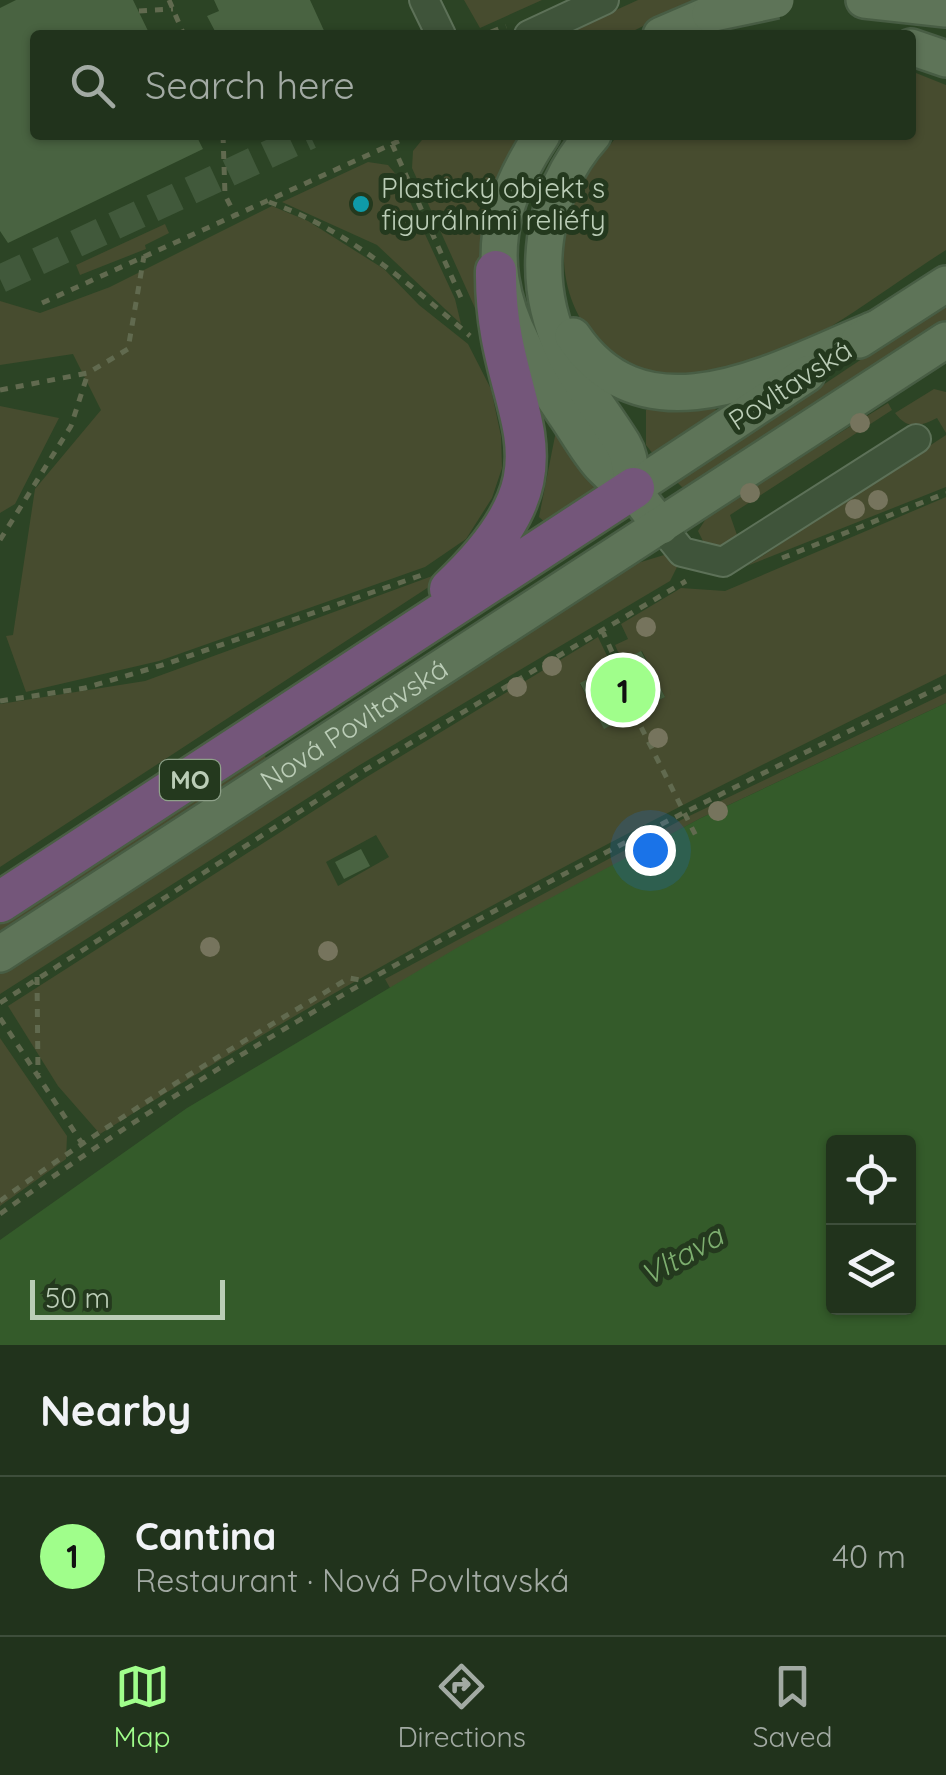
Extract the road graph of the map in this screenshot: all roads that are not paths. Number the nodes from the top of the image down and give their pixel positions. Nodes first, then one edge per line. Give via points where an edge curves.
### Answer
1 (424, 0) edge
2 (604, 0) edge
3 (776, 0) edge
4 (864, 0) edge
5 (946, 9) edge
6 (439, 30) edge
7 (518, 30) edge
8 (673, 30) edge
9 (916, 49) edge
10 (946, 60) edge
11 (539, 140) edge
12 (589, 140) edge
13 (496, 271) junction
14 (545, 278) junction
15 (946, 284) edge
16 (875, 329) junction
17 (946, 340) edge
18 (916, 439) dead end
19 (634, 488) junction
20 (660, 526) junction
21 (378, 657) junction
22 (0, 902) edge
23 (0, 954) edge

1 - 6 street
2 - 7 street
3 - 8 main road, bridge
4 - 5 main road
9 - 10 main road
11 - 13 main road via 503,209
12 - 14 main road via 552,204
13 - 19 main road via 511,322 539,376 600,466
13 - 21 highway via 500,337 526,425 520,497 487,553
14 - 16 main road via 585,353 628,382 664,393 732,387
14 - 19 main road via 562,348 624,446
15 - 16 main road, Povltavská / MO
16 - 19 main road, Povltavská / MO
17 - 20 main road, Povltavská / MO
18 - 20 street via 722,562 682,552
19 - 20 main road
19 - 21 highway, Nová Povltavská / MO
20 - 23 main road, Nová Povltavská / MO
21 - 22 highway, Nová Povltavská / MO

